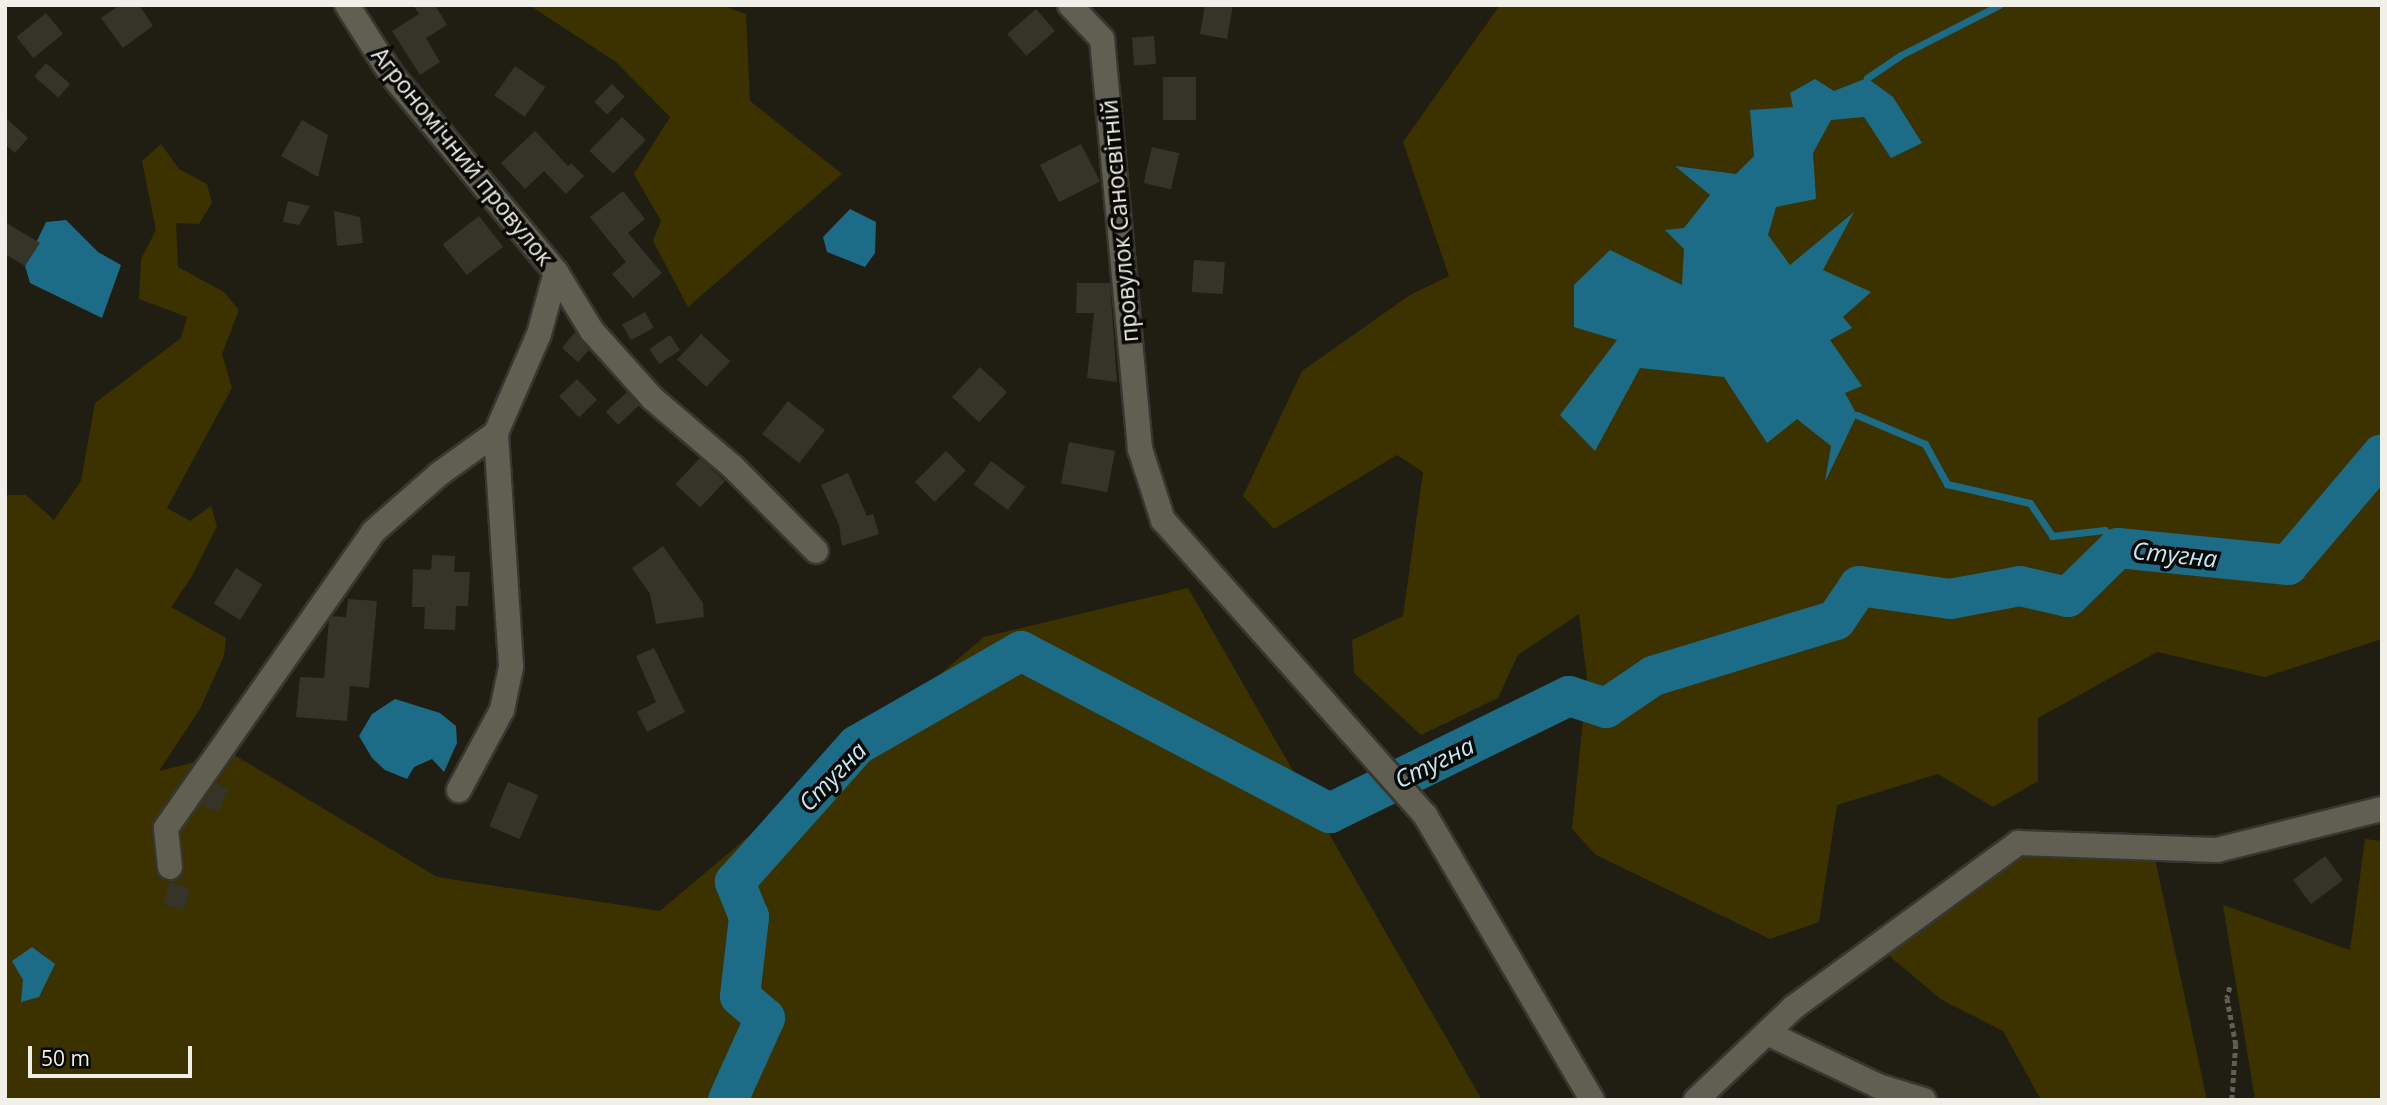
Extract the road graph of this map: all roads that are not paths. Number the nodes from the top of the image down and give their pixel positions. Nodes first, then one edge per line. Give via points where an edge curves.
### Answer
1 (347, 5) edge
2 (1070, 5) edge
3 (556, 272) junction
4 (496, 433) junction
5 (816, 551) dead end
6 (459, 790) dead end
7 (2382, 809) edge
8 (170, 867) dead end
9 (1767, 1033) junction
10 (1592, 1100) edge
11 (1696, 1100) edge
12 (1924, 1100) edge

1 - 3 street, Агрономічний провулок via 391,74
2 - 10 street, провулок Саносвітній via 1101,39 1140,449 1163,520 1425,815
3 - 4 street, Агрономічний провулок via 539,334
3 - 5 street, Агрономічний провулок via 592,331 653,399 733,467
4 - 6 street, Агрономічний провулок via 511,667 502,710
4 - 8 street via 373,531 166,828
7 - 9 street via 2217,850 2018,843 1794,1007
9 - 11 street
9 - 12 street via 1878,1086

